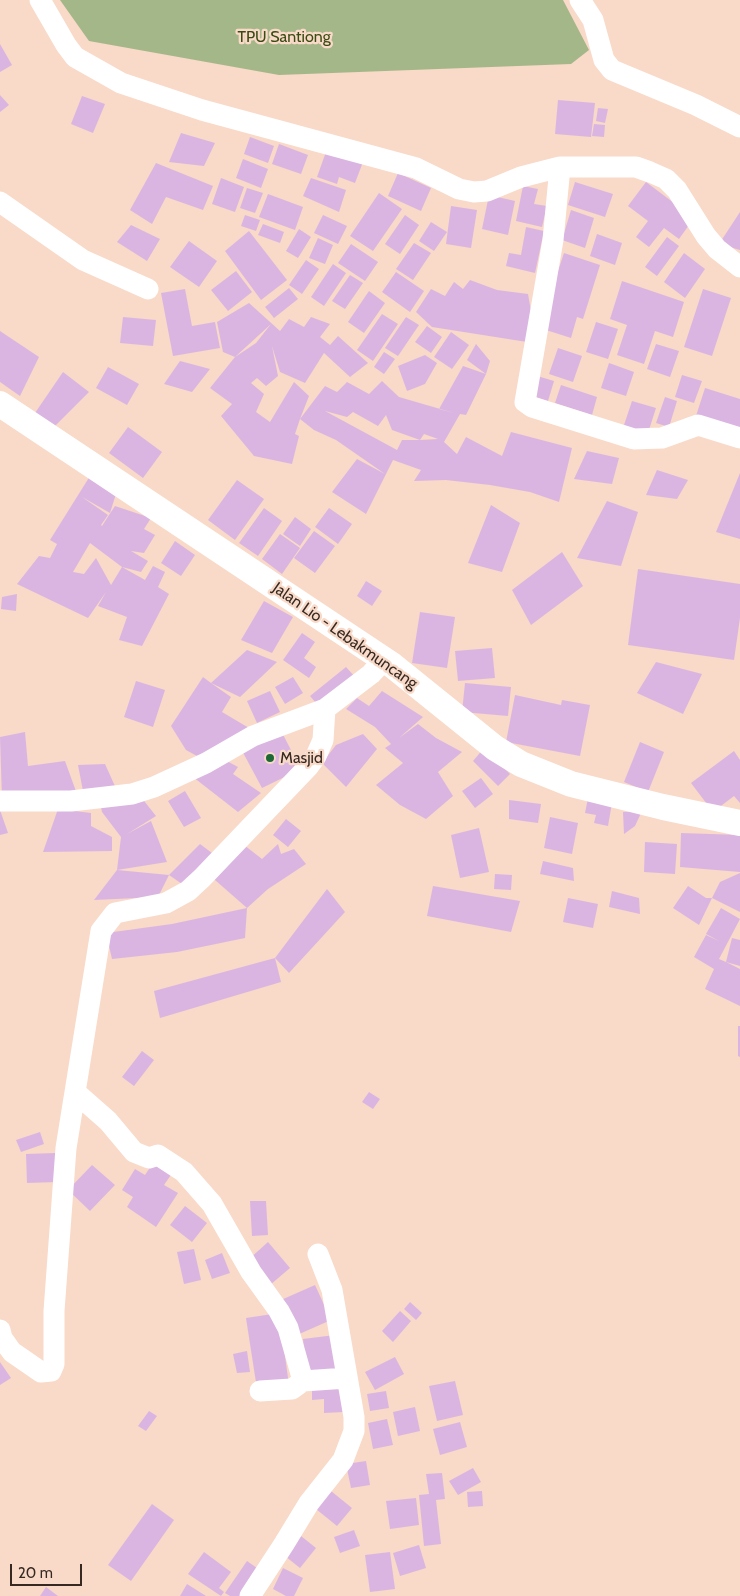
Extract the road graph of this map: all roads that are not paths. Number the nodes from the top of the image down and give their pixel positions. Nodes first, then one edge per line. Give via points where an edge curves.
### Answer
1 (40, 0) edge
2 (580, 0) edge
3 (740, 128) edge
4 (560, 167) junction
5 (0, 202) edge
6 (740, 267) edge
7 (148, 289) dead end
8 (0, 404) edge
9 (740, 438) edge
10 (384, 660) junction
11 (325, 709) junction
12 (0, 800) edge
13 (740, 823) edge
14 (75, 1092) junction
15 (318, 1254) dead end
16 (0, 1330) edge
17 (347, 1378) junction
18 (303, 1381) junction
19 (260, 1391) dead end
20 (250, 1596) edge

1 - 4 street via 66,45 84,63 121,83 202,110 416,168 459,189 474,192 487,191
2 - 3 street via 592,20 604,60 612,70 696,105
4 - 6 street via 636,167 666,179 678,190 706,236
4 - 9 street via 552,240 525,402 634,439 662,438 698,425
5 - 7 street via 83,260
8 - 10 street, Jalan Lio - Lebakmuncang
10 - 11 street
10 - 13 street, Jalan Lio - Lebakmuncang via 495,748 540,773 654,805
11 - 12 street via 253,736 206,763 132,794 71,801
11 - 14 street via 322,740 316,756 202,878 175,899 121,911 106,922 101,931
14 - 16 street via 66,1148 54,1312 54,1364 51,1371 41,1372 12,1352
14 - 18 street via 108,1121 134,1152 149,1158 158,1155 184,1172 212,1204 250,1272 288,1328
15 - 17 street via 332,1290
17 - 18 street
17 - 20 street via 354,1417 350,1446 343,1460 309,1502
18 - 19 street via 292,1388

